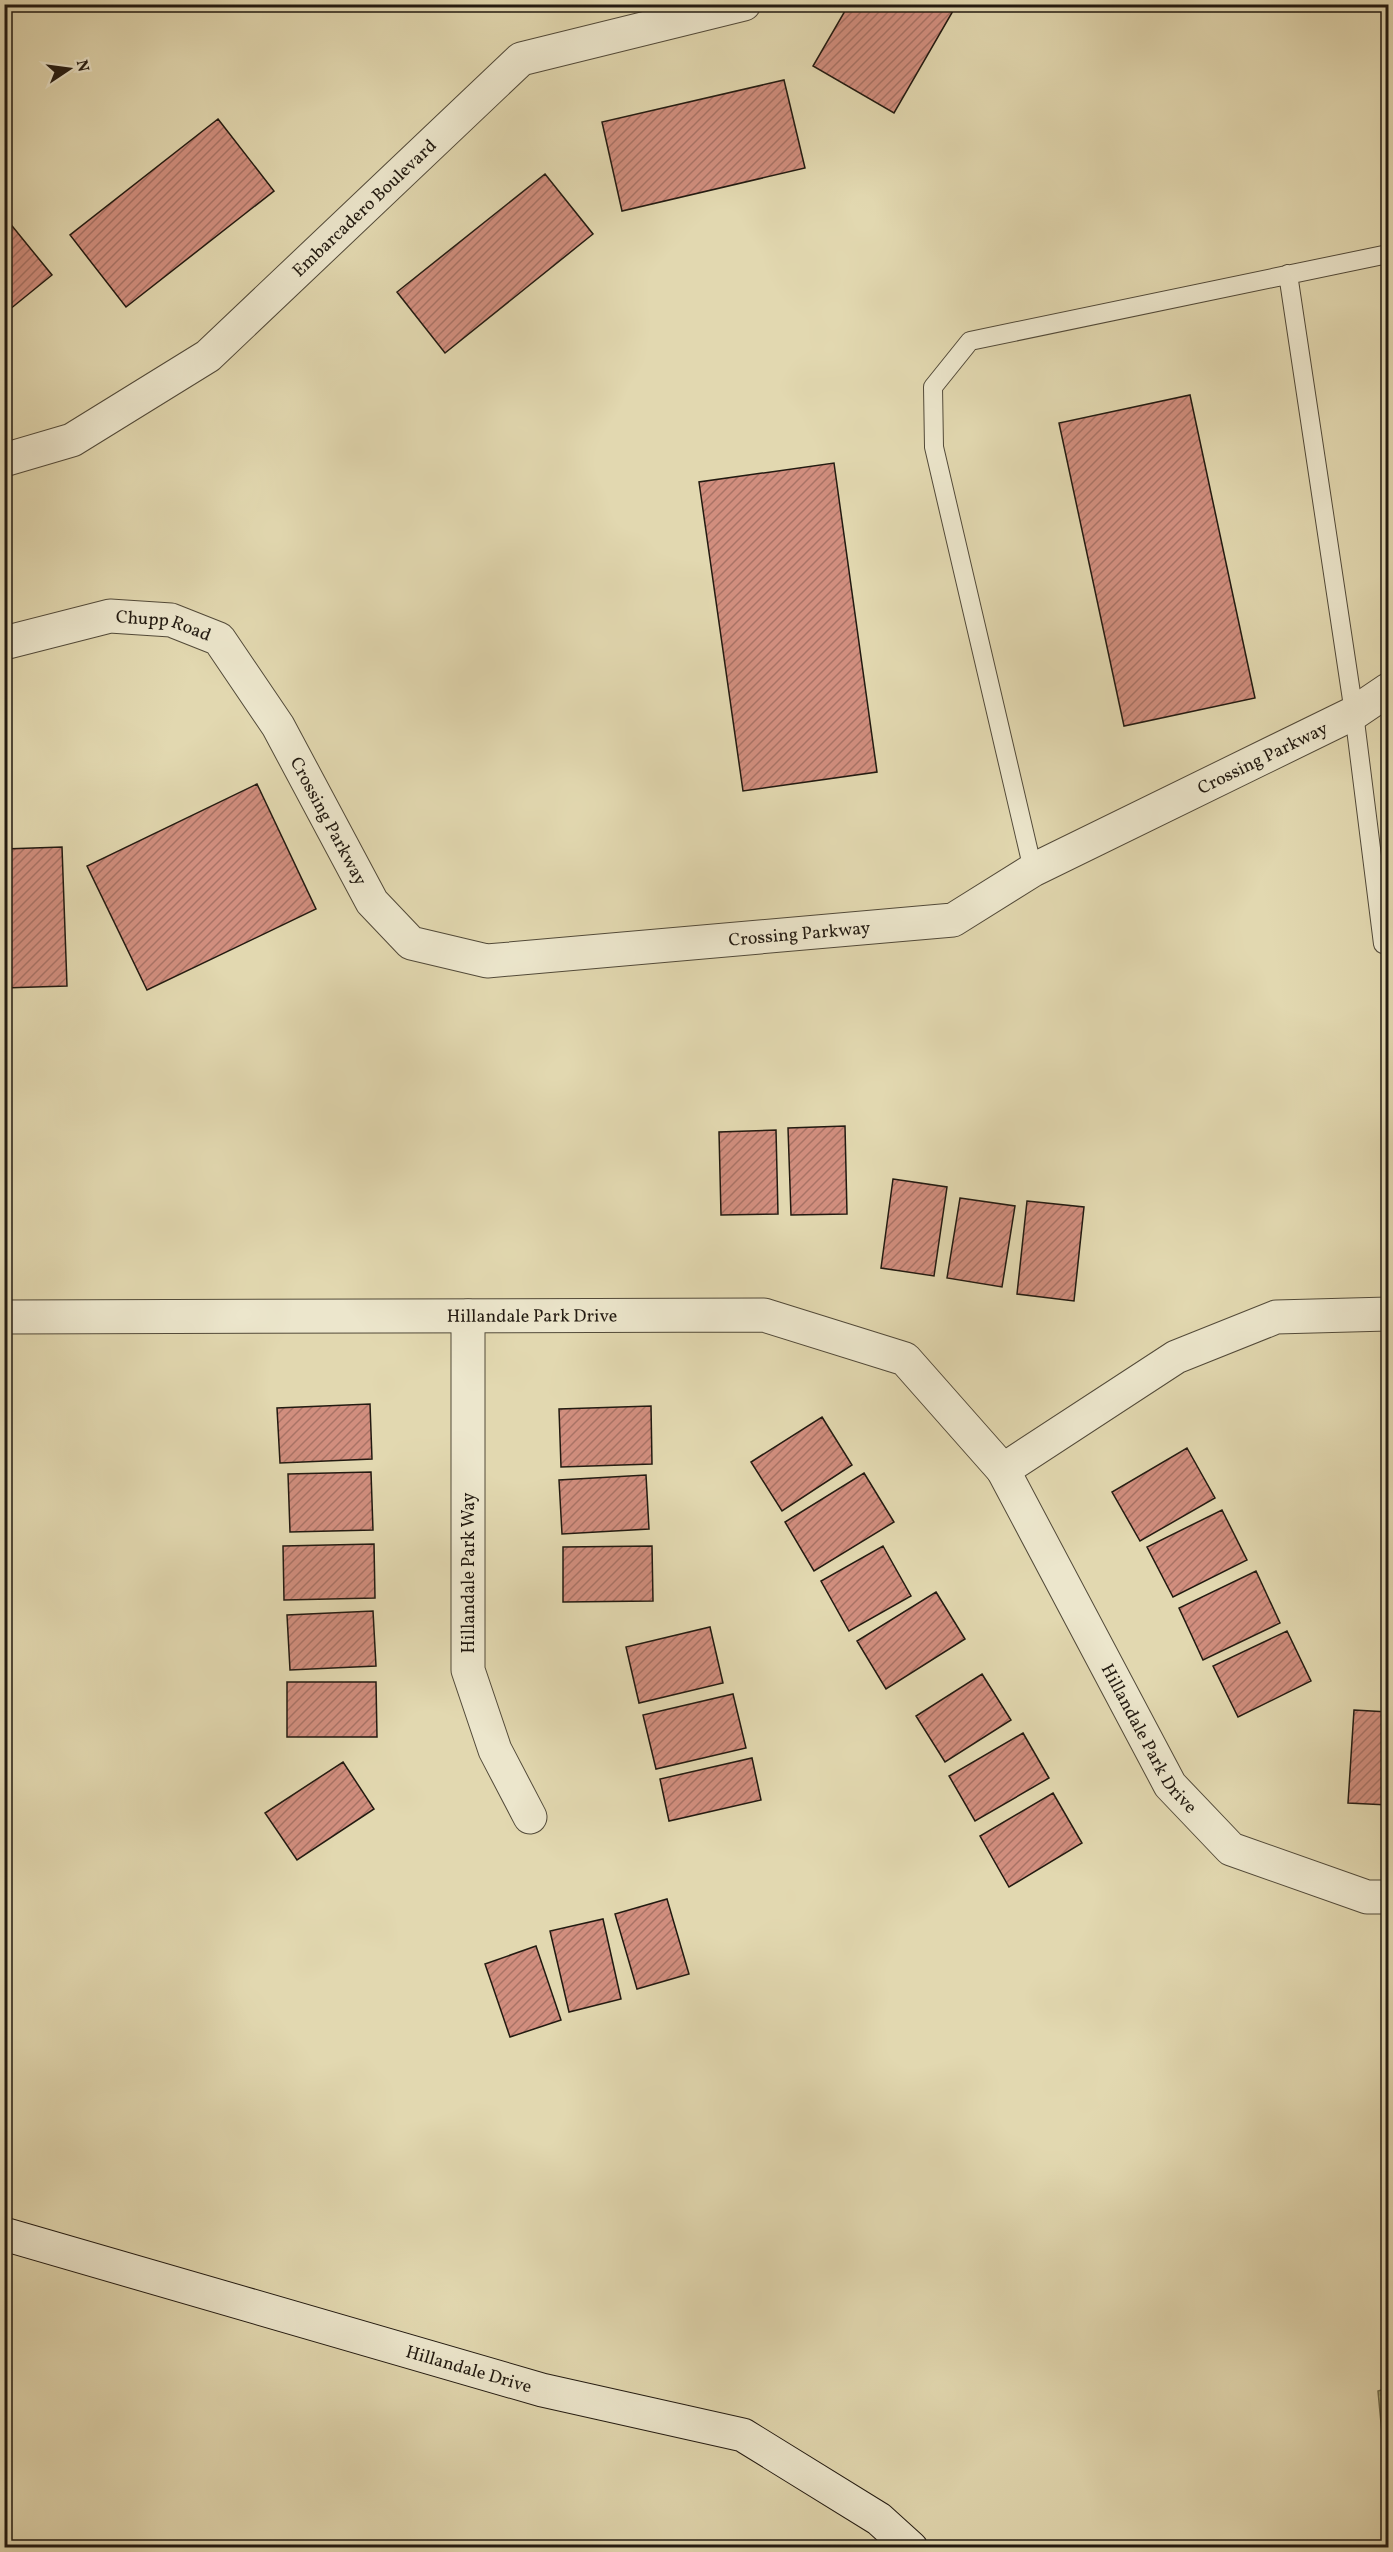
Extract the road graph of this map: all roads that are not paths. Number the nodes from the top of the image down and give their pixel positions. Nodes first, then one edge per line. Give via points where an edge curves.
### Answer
1 (744, 4) edge
2 (1389, 254) edge
3 (1288, 274) junction
4 (4, 460) edge
5 (4, 644) edge
6 (1389, 690) edge
7 (1354, 713) junction
8 (278, 726) joint
9 (1033, 870) junction
10 (1383, 944) dead end
11 (1389, 1314) edge
12 (468, 1316) junction
13 (4, 1317) edge
14 (1003, 1470) junction
15 (530, 1817) dead end
16 (1389, 1897) edge
17 (4, 2234) edge
18 (911, 2547) edge

1 - 4 street, Embarcadero Boulevard via 521,59 208,356 72,440
2 - 3 lane
3 - 7 lane
3 - 9 lane via 970,341 933,387 934,447
5 - 8 street, Chupp Road via 110,616 171,620 219,639
6 - 7 street, Crossing Parkway
7 - 9 street, Crossing Parkway
7 - 10 lane
8 - 9 street, Crossing Parkway via 372,902 411,944 487,960 953,920
11 - 14 street via 1276,1317 1187,1352
12 - 13 street, Hillandale Park Drive
12 - 14 street, Hillandale Park Drive via 765,1316 905,1359
12 - 15 street, Hillandale Park Way via 468,1670 495,1750
14 - 16 street, Hillandale Park Drive via 1170,1785 1231,1849 1367,1897
17 - 18 street, Hillandale Drive via 542,2390 743,2435 879,2519

